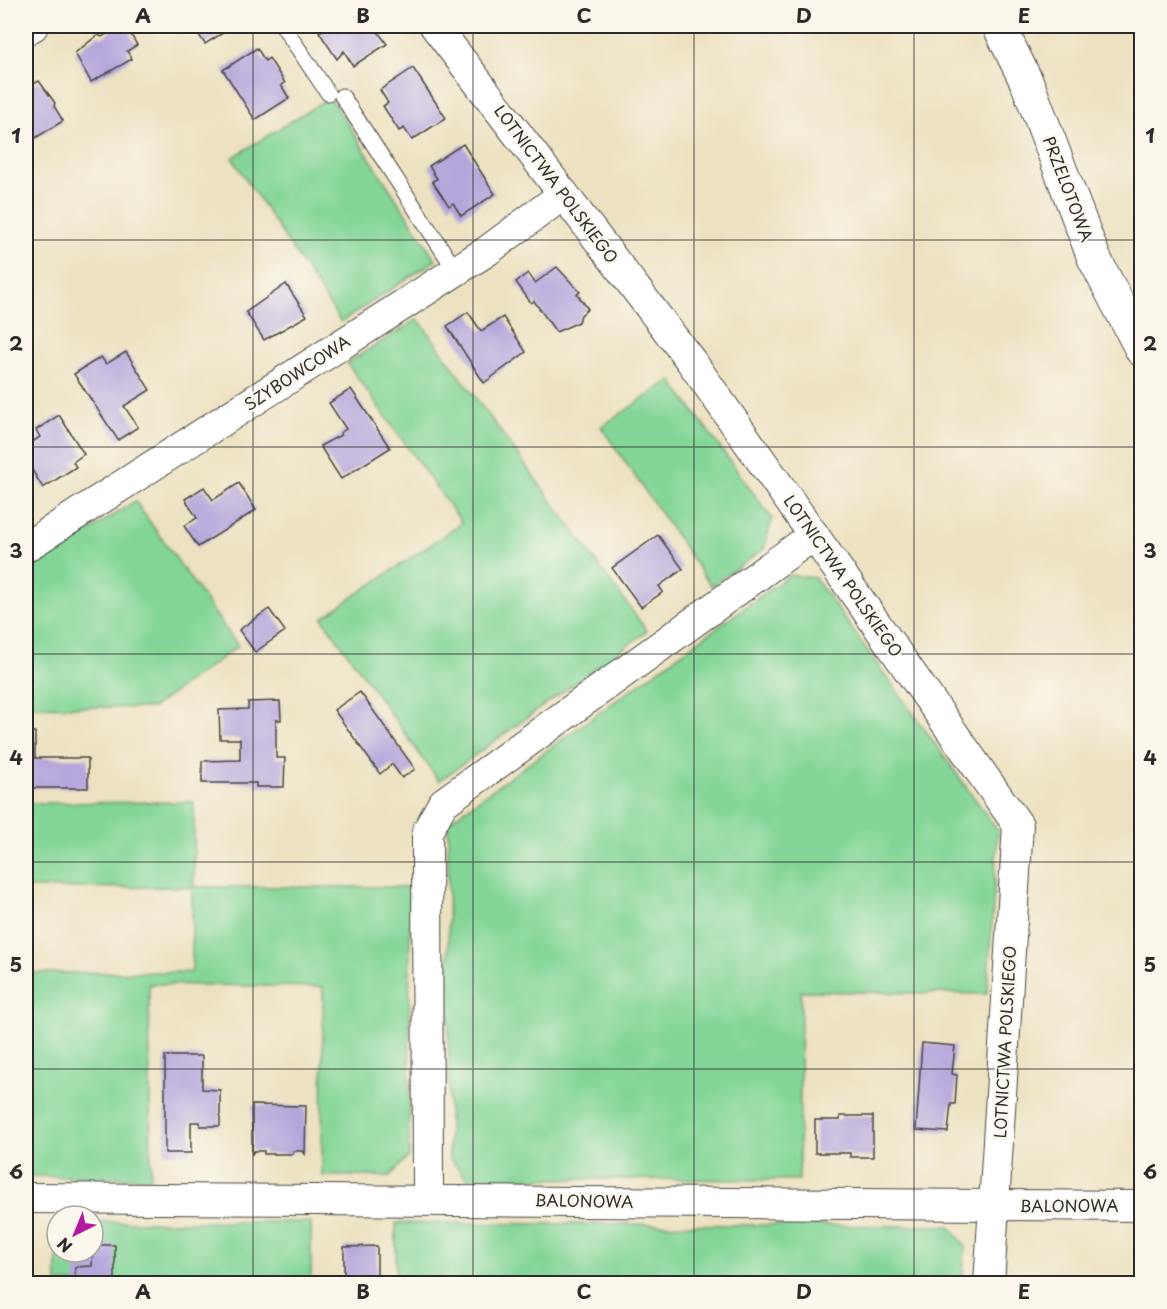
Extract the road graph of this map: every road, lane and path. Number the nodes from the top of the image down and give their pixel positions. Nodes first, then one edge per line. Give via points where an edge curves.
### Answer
1 (33, 26) edge
2 (283, 26) edge
3 (435, 26) edge
4 (999, 26) edge
5 (26, 30) edge
6 (564, 194) junction
7 (456, 271) junction
8 (1142, 350) edge
9 (814, 535) junction
10 (26, 547) edge
11 (26, 1198) edge
12 (428, 1199) junction
13 (995, 1206) junction
14 (1142, 1206) edge
15 (989, 1284) edge

1 - 5 street
2 - 7 lane via 335,94
3 - 6 street, LOTNICTWA POLSKIEGO
4 - 8 street, PRZELOTOWA via 1028,85 1094,258
6 - 7 street, SZYBOWCOWA
6 - 9 street, LOTNICTWA POLSKIEGO via 691,361
7 - 10 street, SZYBOWCOWA
9 - 12 street via 443,803 427,832
9 - 13 street, LOTNICTWA POLSKIEGO via 1018,825
11 - 12 street, BALONOWA
12 - 13 street, BALONOWA
13 - 14 street, BALONOWA
13 - 15 street, LOTNICTWA POLSKIEGO

